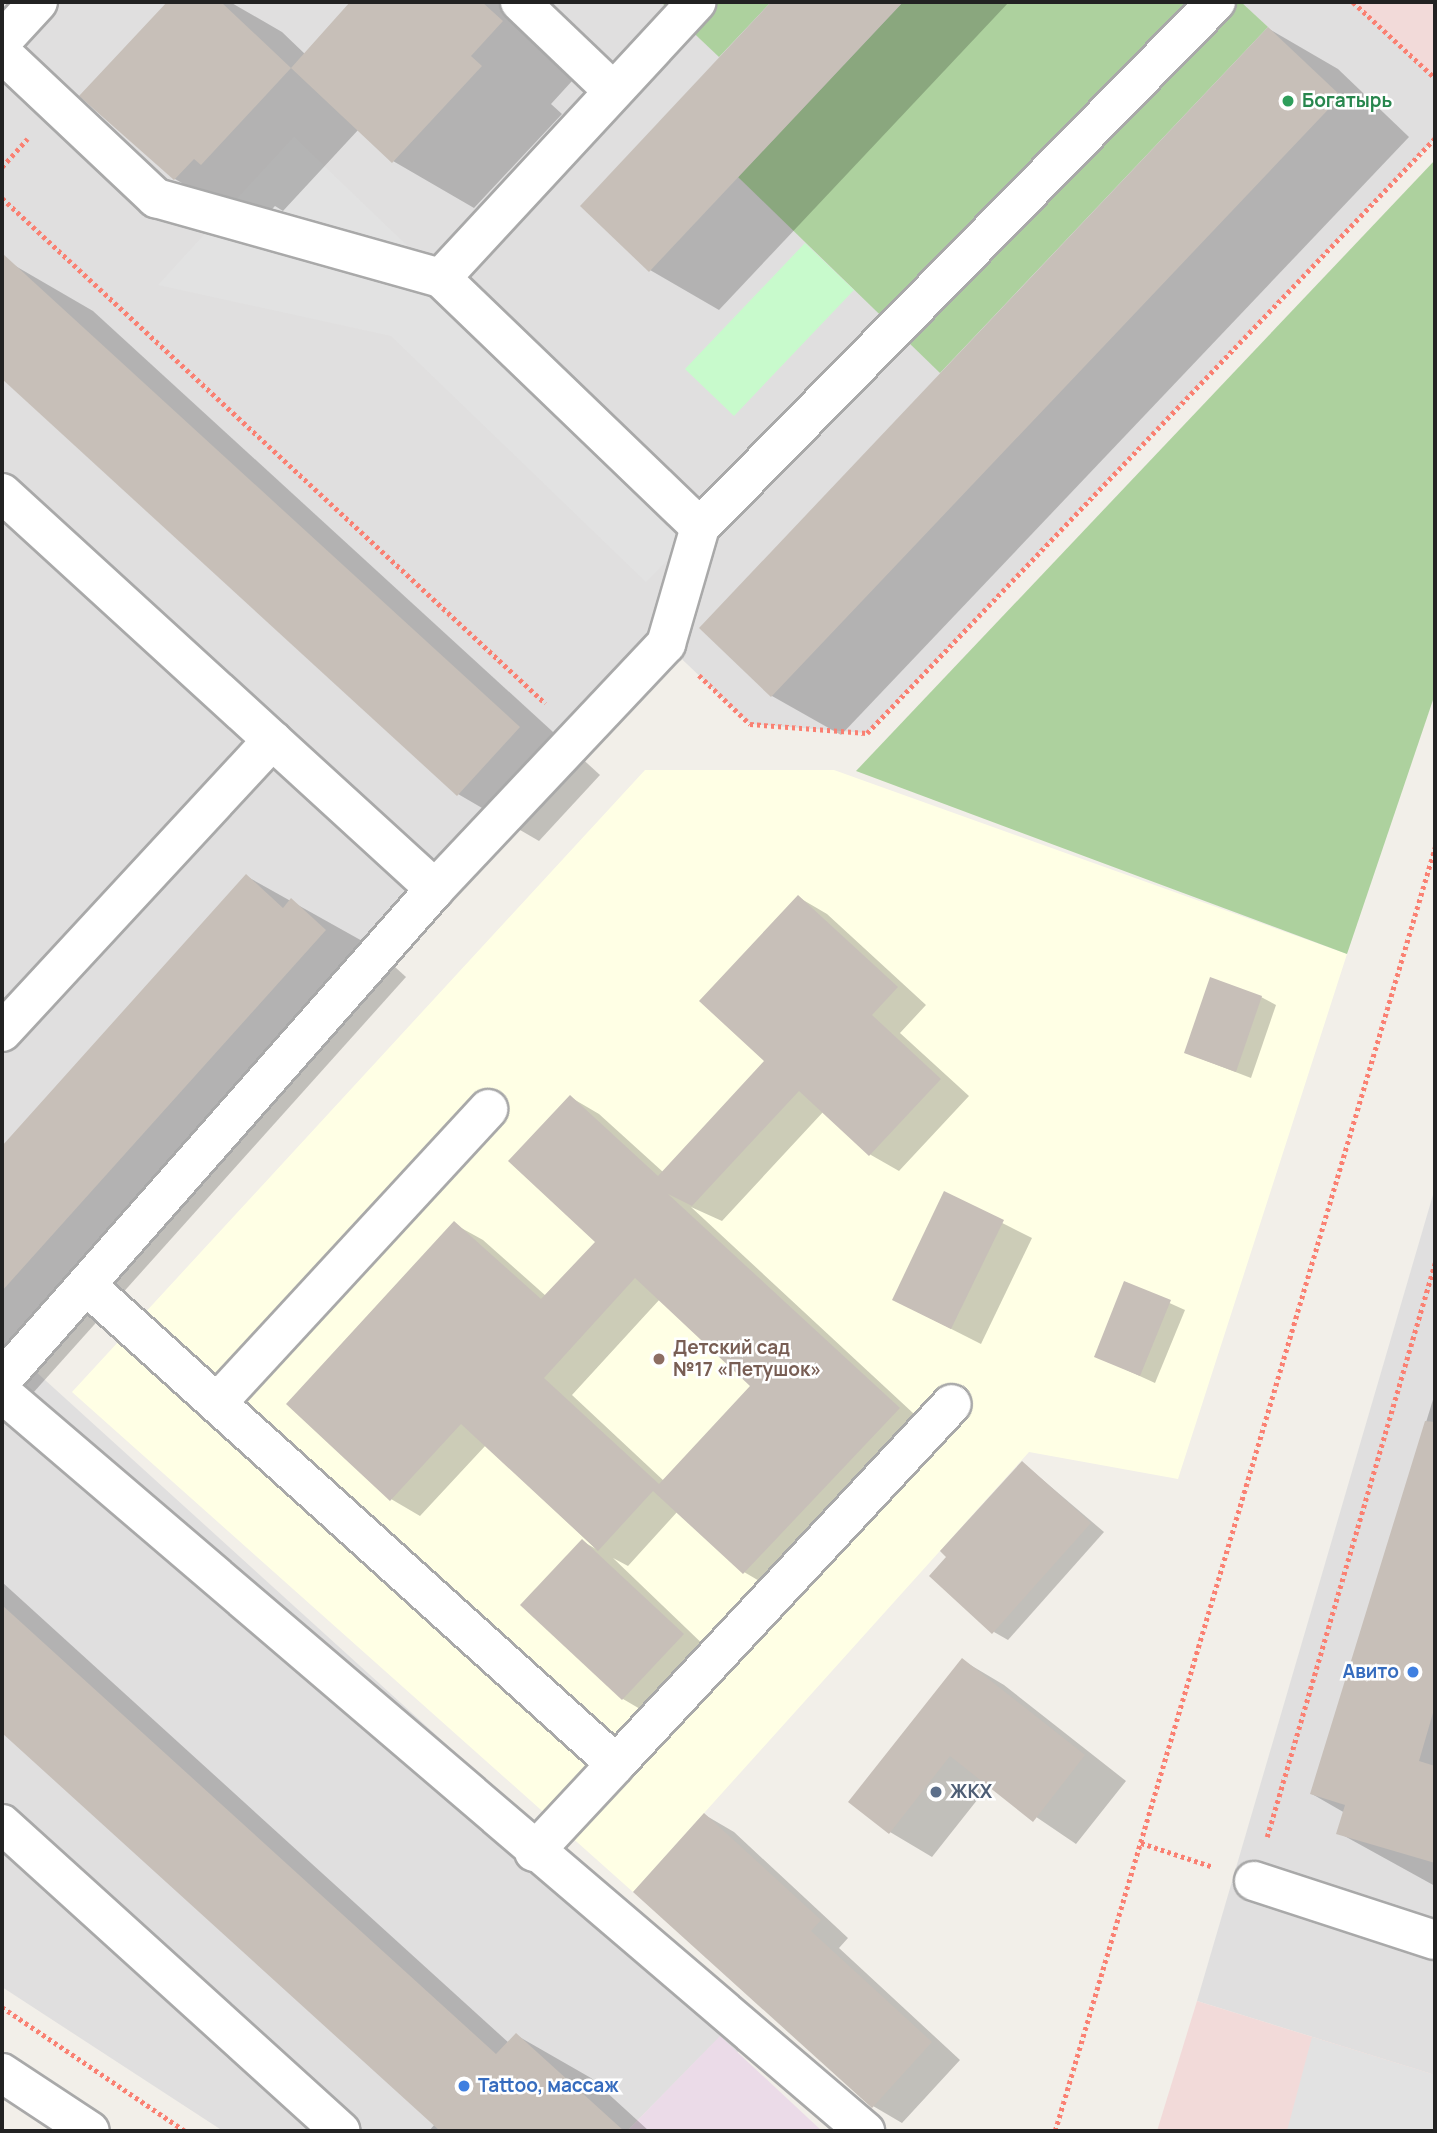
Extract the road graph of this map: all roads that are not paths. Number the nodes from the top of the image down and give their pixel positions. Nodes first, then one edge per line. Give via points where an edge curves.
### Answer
1 (38, 2) edge
2 (520, 2) edge
3 (697, 2) edge
4 (1216, 2) edge
5 (2, 41) edge
6 (2, 53) edge
7 (613, 91) junction
8 (441, 278) junction
9 (2, 493) edge
10 (700, 527) junction
11 (272, 740) junction
12 (435, 889) junction
13 (2, 1032) edge
14 (488, 1109) dead end
15 (86, 1285) junction
16 (2, 1380) edge
17 (2, 1393) edge
18 (217, 1403) junction
19 (952, 1404) dead end
20 (616, 1764) junction
21 (2, 1824) edge
22 (534, 1852) junction
23 (1254, 1881) road end
24 (1435, 1940) edge
25 (2, 2073) edge
26 (90, 2131) edge
27 (340, 2131) edge
28 (864, 2131) edge

1 - 5 street
2 - 7 street
3 - 7 street
4 - 10 street
6 - 8 street via 156,198
7 - 8 street
8 - 10 street
9 - 11 street
10 - 12 street via 666,644
11 - 12 street
11 - 13 street
12 - 15 street
14 - 18 street
15 - 16 street
15 - 18 street
17 - 22 street
18 - 20 street
19 - 20 street
20 - 22 street
21 - 27 street
22 - 28 street
23 - 24 street
25 - 26 street

